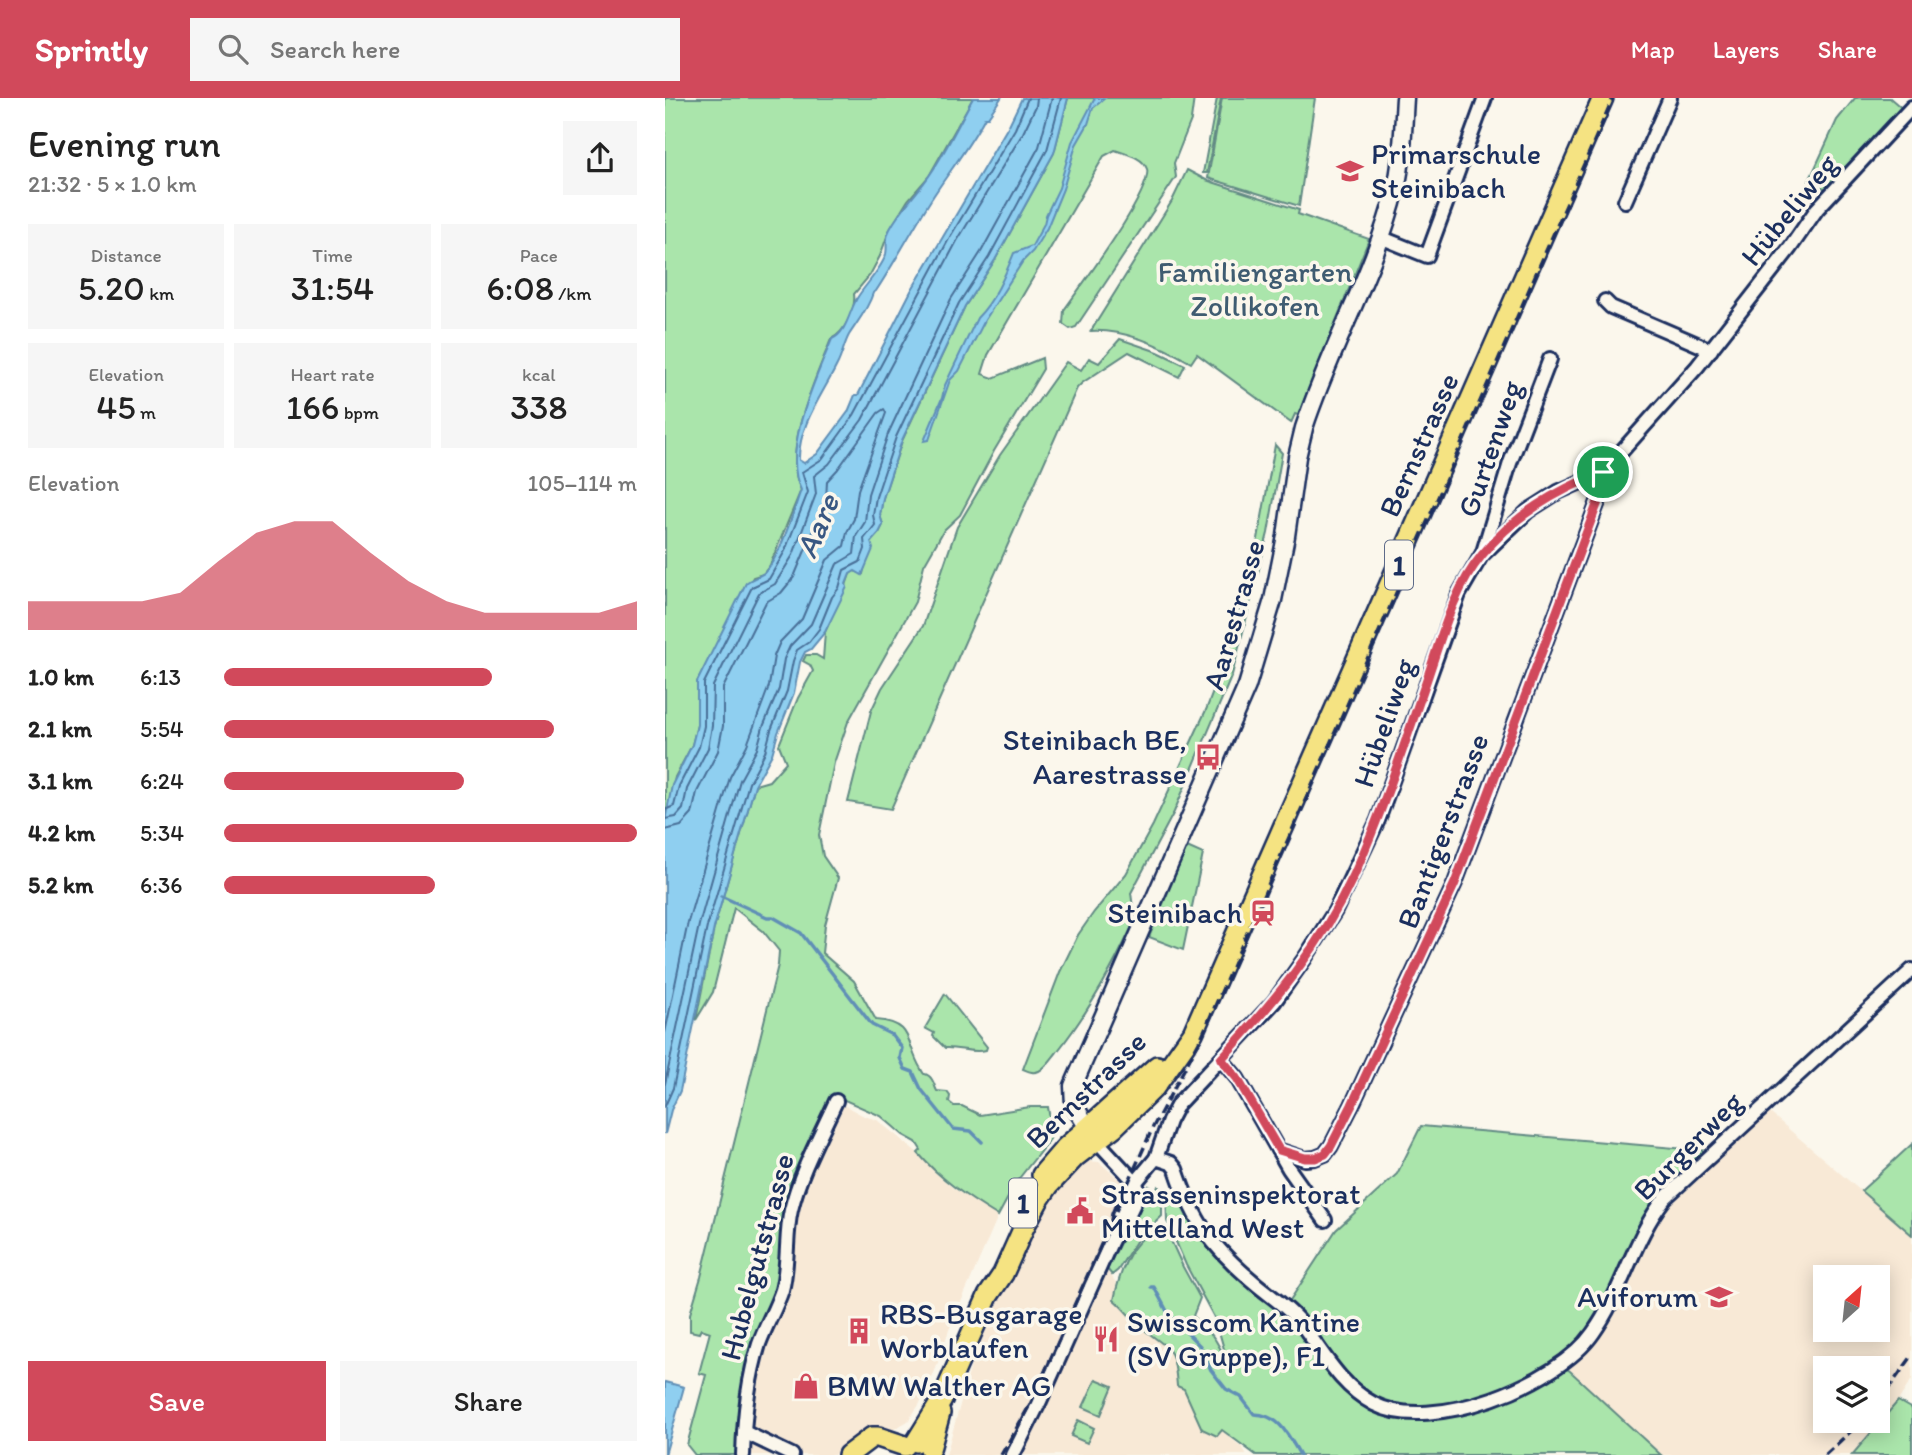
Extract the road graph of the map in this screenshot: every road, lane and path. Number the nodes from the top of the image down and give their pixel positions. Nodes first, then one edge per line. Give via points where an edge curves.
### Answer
1 (1405, 98) edge
2 (1485, 98) edge
3 (1603, 98) edge
4 (1670, 98) edge
5 (1912, 107) edge
6 (1625, 201) dead end
7 (1380, 237) junction
8 (1605, 301) dead end
9 (1711, 350) junction
10 (1550, 359) dead end
11 (1603, 472) junction
12 (1481, 556) junction
13 (1912, 970) edge
14 (1221, 1059) junction
15 (836, 1101) dead end
16 (1092, 1134) junction
17 (1279, 1150) junction
18 (1156, 1158) junction
19 (1136, 1183) junction
20 (1325, 1220) dead end
21 (744, 1432) junction
22 (855, 1450) edge
23 (913, 1450) edge
24 (743, 1455) edge
25 (792, 1455) edge
26 (1013, 1455) edge

1 - 7 street, Aarestrasse via 1401,162
2 - 7 street via 1427,256
3 - 16 main road, Bernstrasse / 1 via 1202,1007
4 - 6 street
5 - 9 street, Hübeliweg via 1817,209
7 - 16 street, Aarestrasse via 1304,428 1275,589 1247,686 1075,1078 1072,1099
8 - 9 street
9 - 11 street, Hübeliweg
10 - 12 street, Gurtenweg
11 - 12 street, Hübeliweg via 1528,511
11 - 17 street, Bantigerstrasse via 1601,494 1455,883 1352,1105 1325,1154 1305,1158
12 - 14 street, Hübeliweg via 1458,594 1378,820 1350,883 1320,937 1281,992
13 - 18 street, Burgerweg via 1665,1198 1641,1233 1599,1324 1575,1354 1496,1399 1471,1406 1408,1413 1377,1405 1354,1390 1328,1364 1296,1318 1217,1248 1194,1214 1174,1165
14 - 17 street
14 - 18 street, Hübeliweg via 1178,1104
15 - 21 street, Hubelgutstrasse via 793,1205 784,1280 756,1356
16 - 19 street
16 - 23 main road, Bernstrasse / 1 via 1052,1163 1027,1196 992,1270 988,1296 942,1400 939,1423
17 - 20 street
18 - 19 street, Hübeliweg
19 - 26 street via 1139,1193 1117,1230
21 - 24 street, Hubelgutstrasse
21 - 25 street
22 - 23 main road

